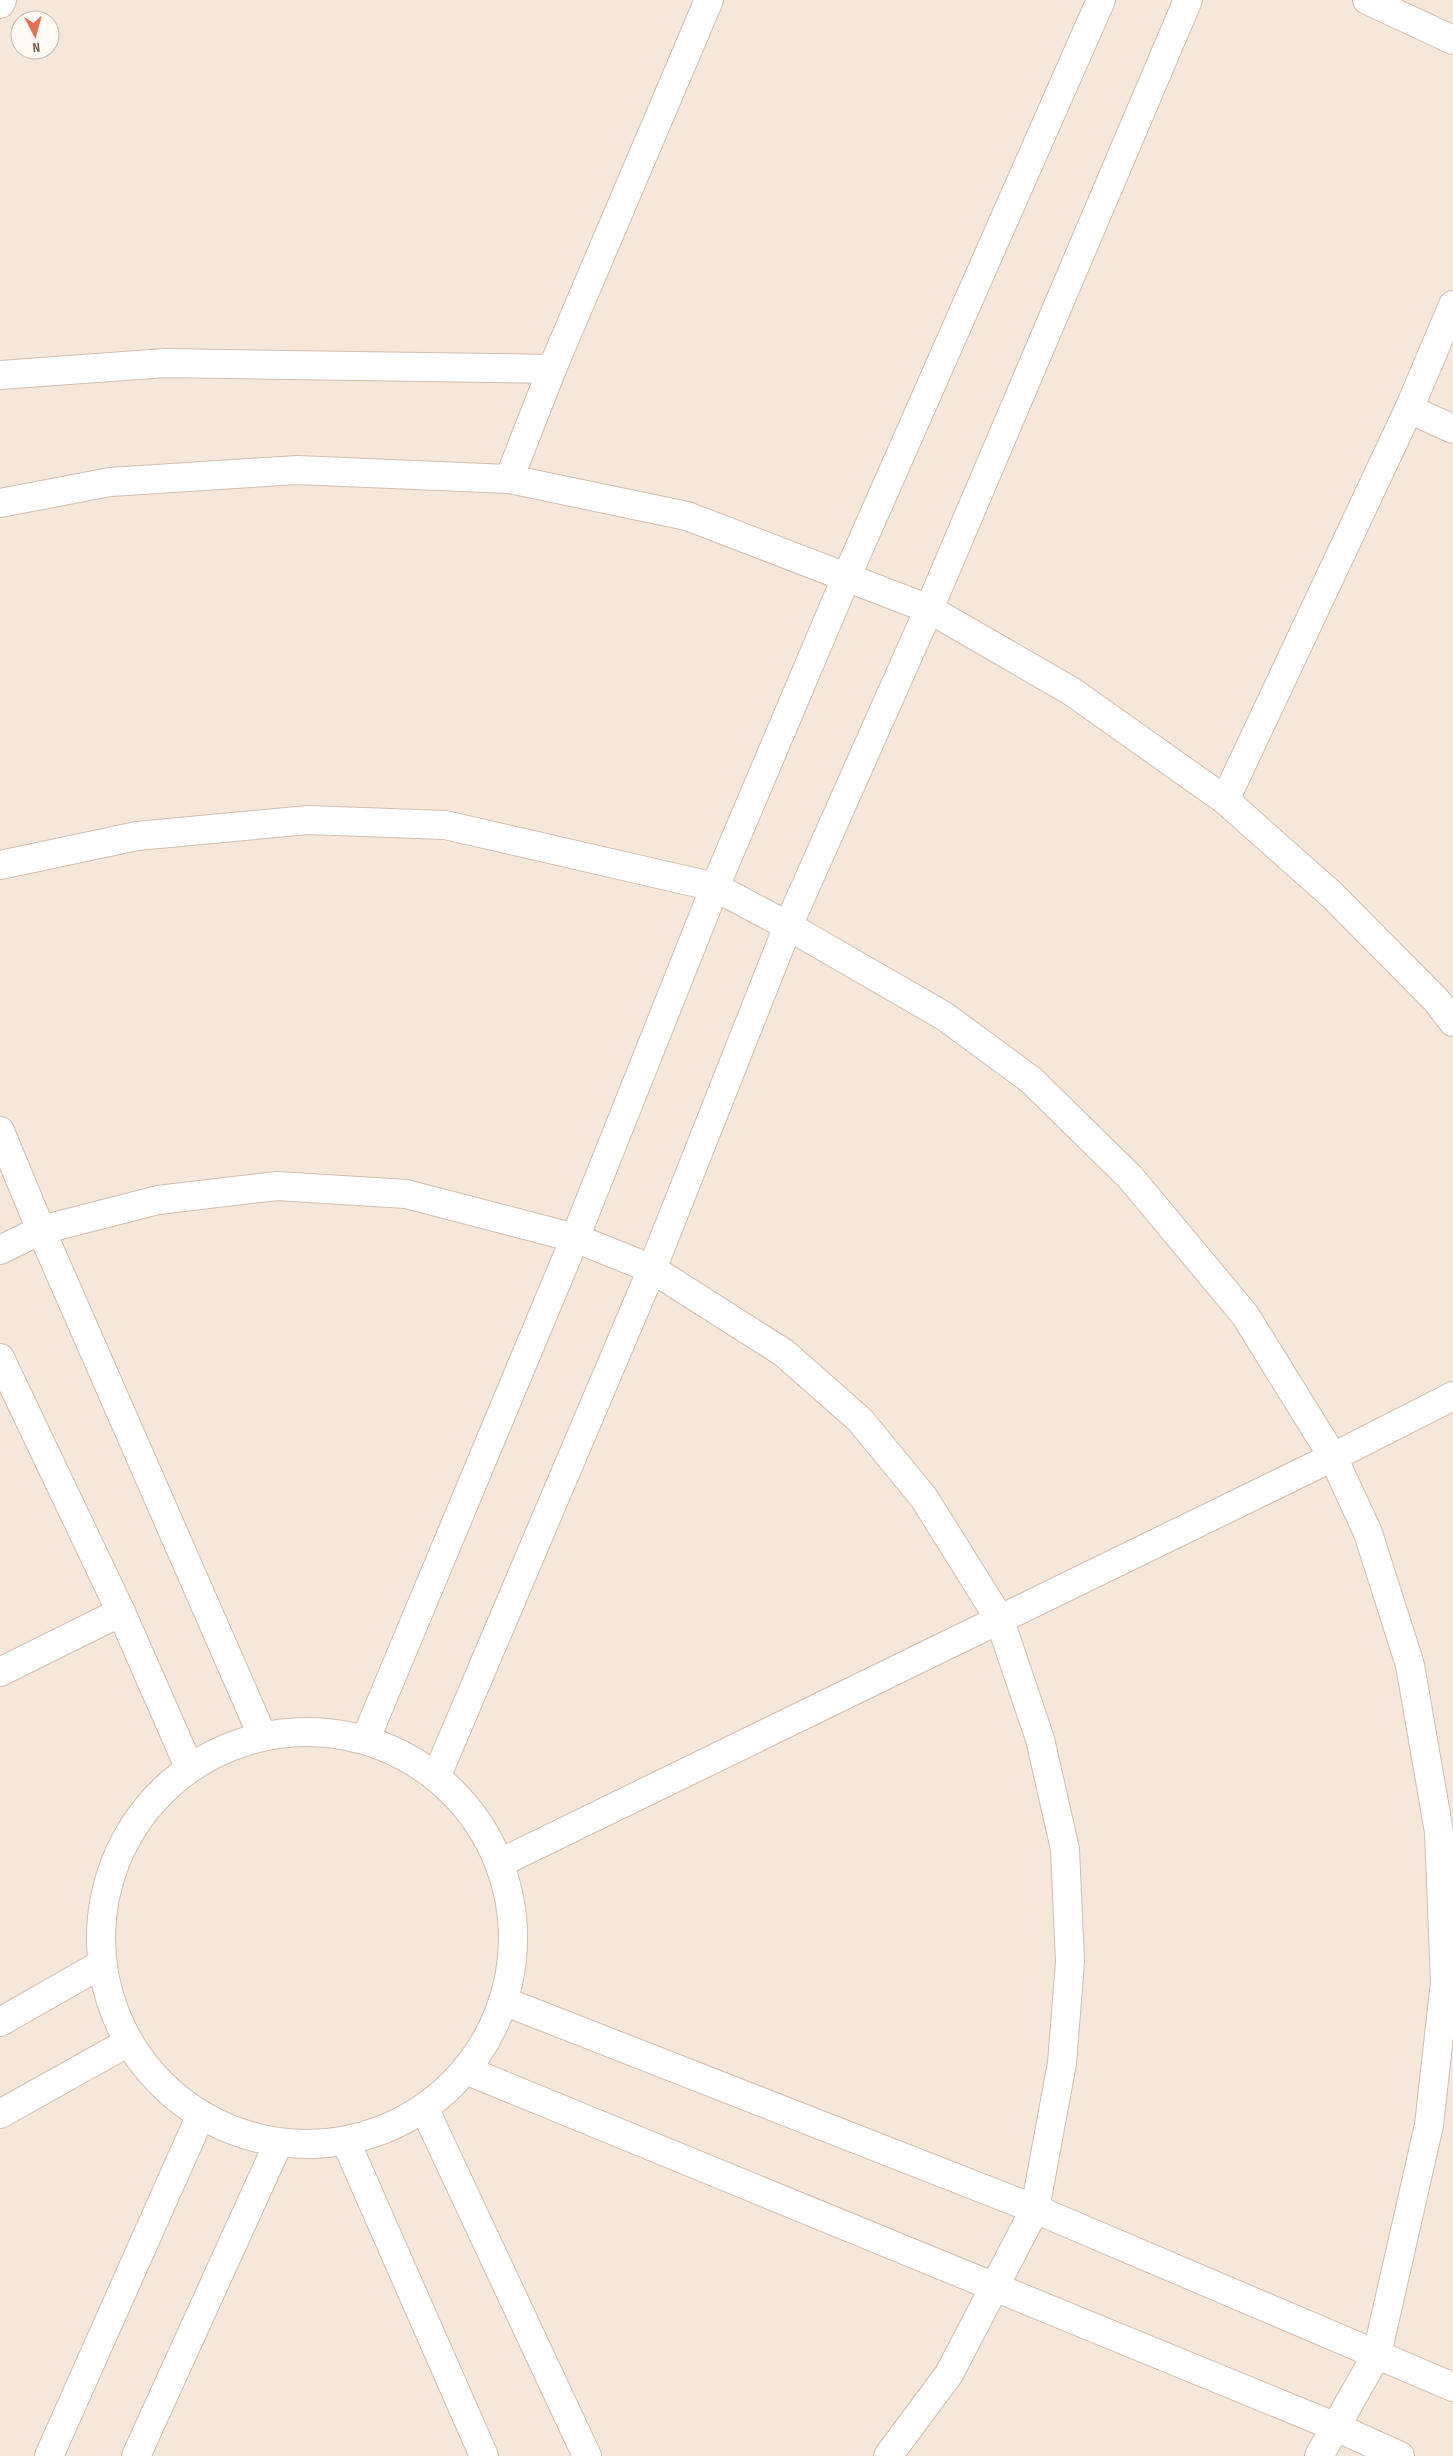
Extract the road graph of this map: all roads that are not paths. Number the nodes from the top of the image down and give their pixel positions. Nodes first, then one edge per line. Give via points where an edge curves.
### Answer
1 (2, 0) edge
2 (709, 0) edge
3 (1101, 0) edge
4 (1188, 0) edge
5 (1367, 0) edge
6 (0, 4) edge
7 (1453, 40) edge
8 (1453, 305) edge
9 (552, 369) junction
10 (0, 375) edge
11 (1409, 409) junction
12 (1453, 429) edge
13 (509, 479) junction
14 (0, 503) edge
15 (846, 578) junction
16 (929, 609) junction
17 (1225, 800) junction
18 (0, 865) edge
19 (715, 887) junction
20 (788, 926) junction
21 (1444, 996) edge
22 (1453, 1022) edge
23 (0, 1131) edge
24 (41, 1230) junction
25 (575, 1238) junction
26 (0, 1250) edge
27 (652, 1269) junction
28 (0, 1358) edge
29 (1453, 1396) edge
30 (1333, 1457) junction
31 (120, 1612) junction
32 (999, 1618) junction
33 (0, 1672) edge
34 (262, 1735) junction
35 (366, 1738) junction
36 (189, 1767) junction
37 (437, 1775) junction
38 (502, 1862) junction
39 (100, 1965) junction
40 (506, 2002) junction
41 (0, 2022) edge
42 (127, 2043) junction
43 (468, 2071) junction
44 (425, 2110) junction
45 (0, 2114) edge
46 (200, 2117) junction
47 (346, 2142) junction
48 (278, 2144) junction
49 (1035, 2209) junction
50 (994, 2288) junction
51 (1377, 2354) junction
52 (1453, 2387) edge
53 (1336, 2427) junction
54 (49, 2456) edge
55 (136, 2456) edge
56 (484, 2456) edge
57 (587, 2456) edge
58 (888, 2456) edge
59 (1319, 2456) edge
60 (1400, 2456) edge

1 - 6 street
2 - 9 street
3 - 15 street
4 - 16 street
5 - 7 street
8 - 11 street
9 - 10 street via 166,363
9 - 13 street
11 - 12 street
11 - 17 street
13 - 14 street via 296,470 110,482
13 - 15 street via 687,516
15 - 16 street
15 - 19 street
16 - 17 street via 1071,691
16 - 20 street
17 - 21 street
18 - 19 street via 137,836 308,820 446,826
19 - 20 street
19 - 25 street
20 - 27 street
20 - 30 street via 944,1016 1031,1080 1130,1177 1245,1316
21 - 22 street
23 - 24 street
24 - 25 street via 158,1200 277,1186 406,1194
24 - 26 street
24 - 34 street
25 - 27 street
25 - 35 street
27 - 32 street via 784,1352 860,1420 924,1498
27 - 37 street
28 - 31 street
29 - 30 street
30 - 32 street
30 - 51 street via 1368,1533 1410,1665 1439,1832 1445,1982 1429,2125
31 - 33 street
31 - 36 street
32 - 38 street
32 - 49 street via 1040,1739 1065,1849 1070,1962 1062,2063
34 - 35 street
34 - 36 street
35 - 37 street
36 - 39 street via 147,1806 117,1854 101,1908
37 - 38 street via 475,1814
38 - 40 street via 516,1931
39 - 41 street
39 - 42 street via 110,2005
40 - 43 street
40 - 49 street
42 - 45 street
42 - 46 street
43 - 44 street
43 - 50 street
44 - 47 street
44 - 57 street
46 - 48 street
46 - 54 street
47 - 48 street
47 - 56 street
48 - 55 street
49 - 50 street
49 - 51 street
50 - 53 street
50 - 58 street via 950,2374
51 - 52 street
51 - 53 street
53 - 59 street
53 - 60 street

